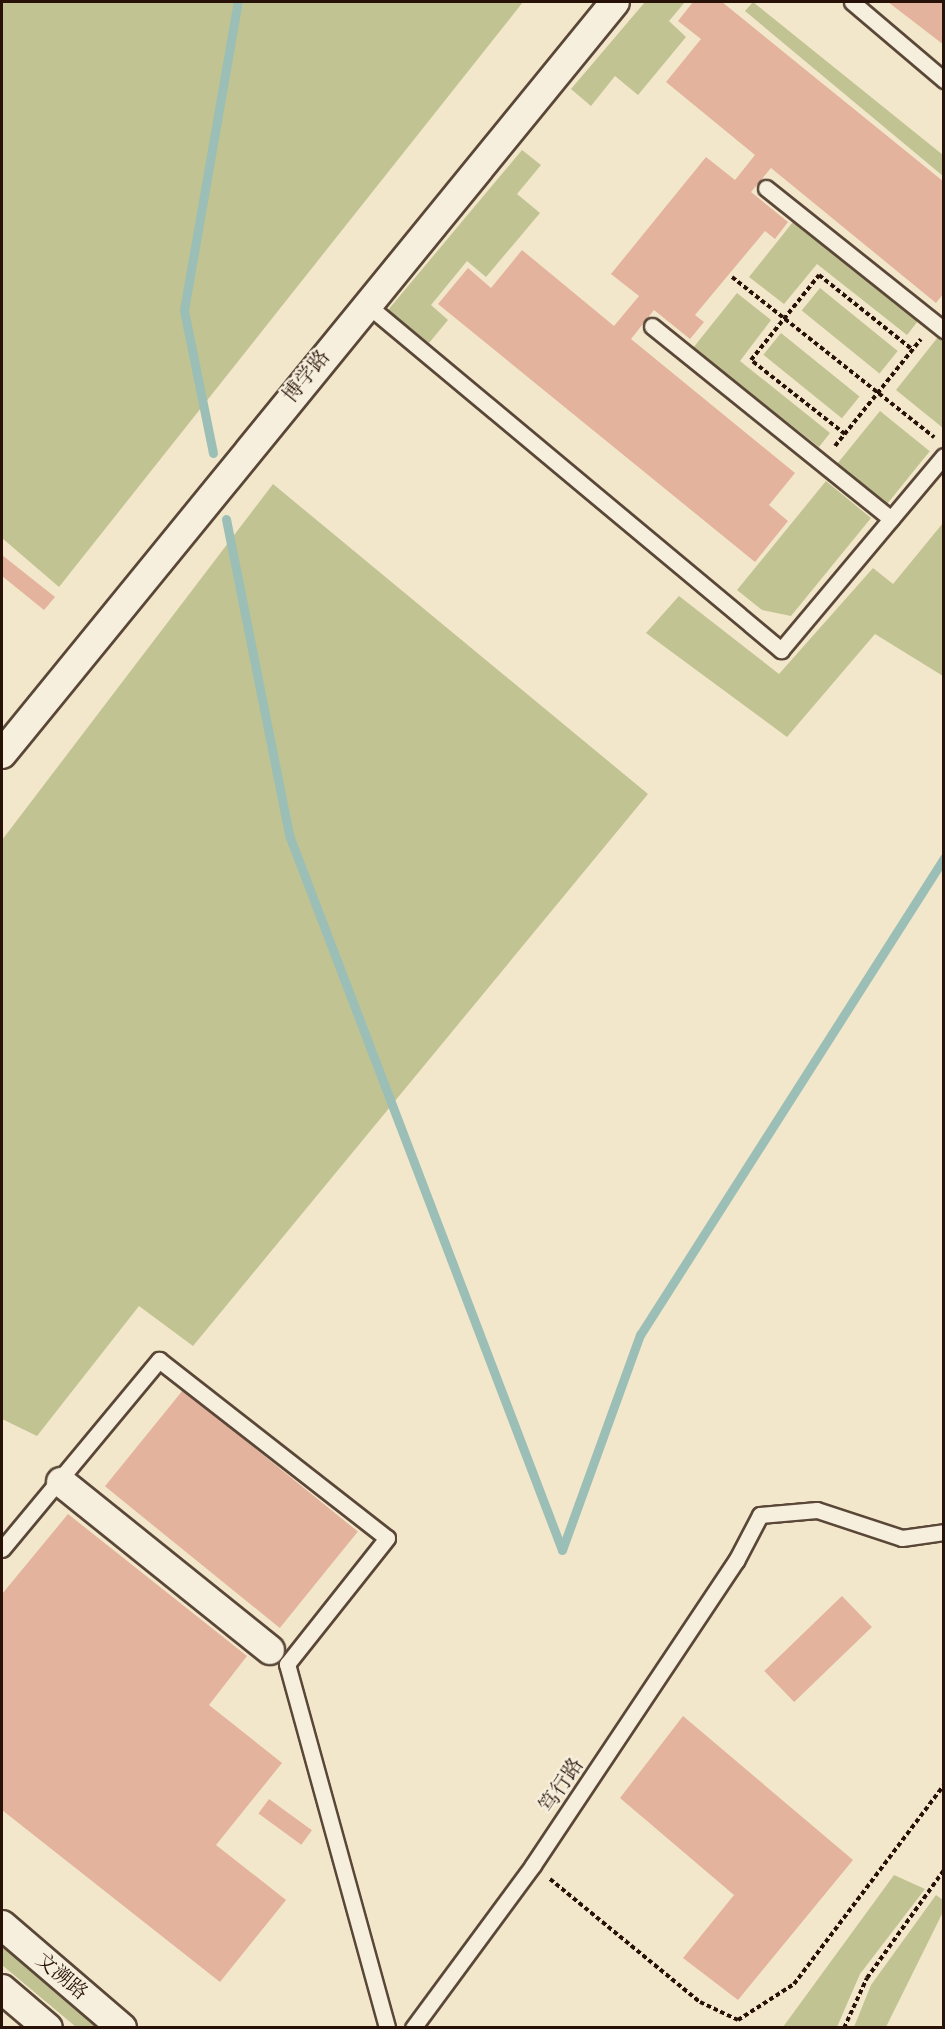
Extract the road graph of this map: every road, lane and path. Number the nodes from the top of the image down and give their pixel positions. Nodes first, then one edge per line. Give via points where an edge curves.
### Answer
1 (615, 2) edge
2 (852, 2) edge
3 (944, 80) edge
4 (766, 188) dead end
5 (732, 277) dead end
6 (365, 303) junction
7 (784, 318) junction
8 (652, 326) dead end
9 (939, 327) edge
10 (913, 350) junction
11 (878, 393) junction
12 (845, 434) junction
13 (944, 445) edge
14 (944, 456) edge
15 (822, 463) junction
16 (891, 519) junction
17 (2, 754) edge
18 (61, 1482) junction
19 (944, 1532) edge
20 (2, 1549) edge
21 (270, 1650) dead end
22 (944, 1785) edge
23 (533, 1865) junction
24 (944, 1870) edge
25 (2, 1925) edge
26 (2, 1989) edge
27 (48, 2028) edge
28 (122, 2028) edge
29 (387, 2028) edge
30 (413, 2028) edge
31 (844, 2028) edge

1 - 6 street, 博学路
2 - 3 lane
4 - 9 lane
5 - 7 path
6 - 16 lane via 781,650
6 - 17 street, 博学路
7 - 10 path via 819,275
7 - 11 path
7 - 12 path via 752,360
8 - 15 lane
9 - 10 path
10 - 11 path
11 - 12 path
11 - 13 path
12 - 15 path
14 - 16 lane
15 - 16 lane
18 - 20 lane
18 - 21 street
18 - 29 lane via 159,1360 387,1538 287,1664
19 - 23 lane, 笃行路 via 902,1539 817,1510 760,1515 736,1561
22 - 23 path via 794,1984 738,2020 700,2002
23 - 30 lane, 笃行路
24 - 31 path via 867,1978
25 - 28 street, 文溯路
26 - 27 street

